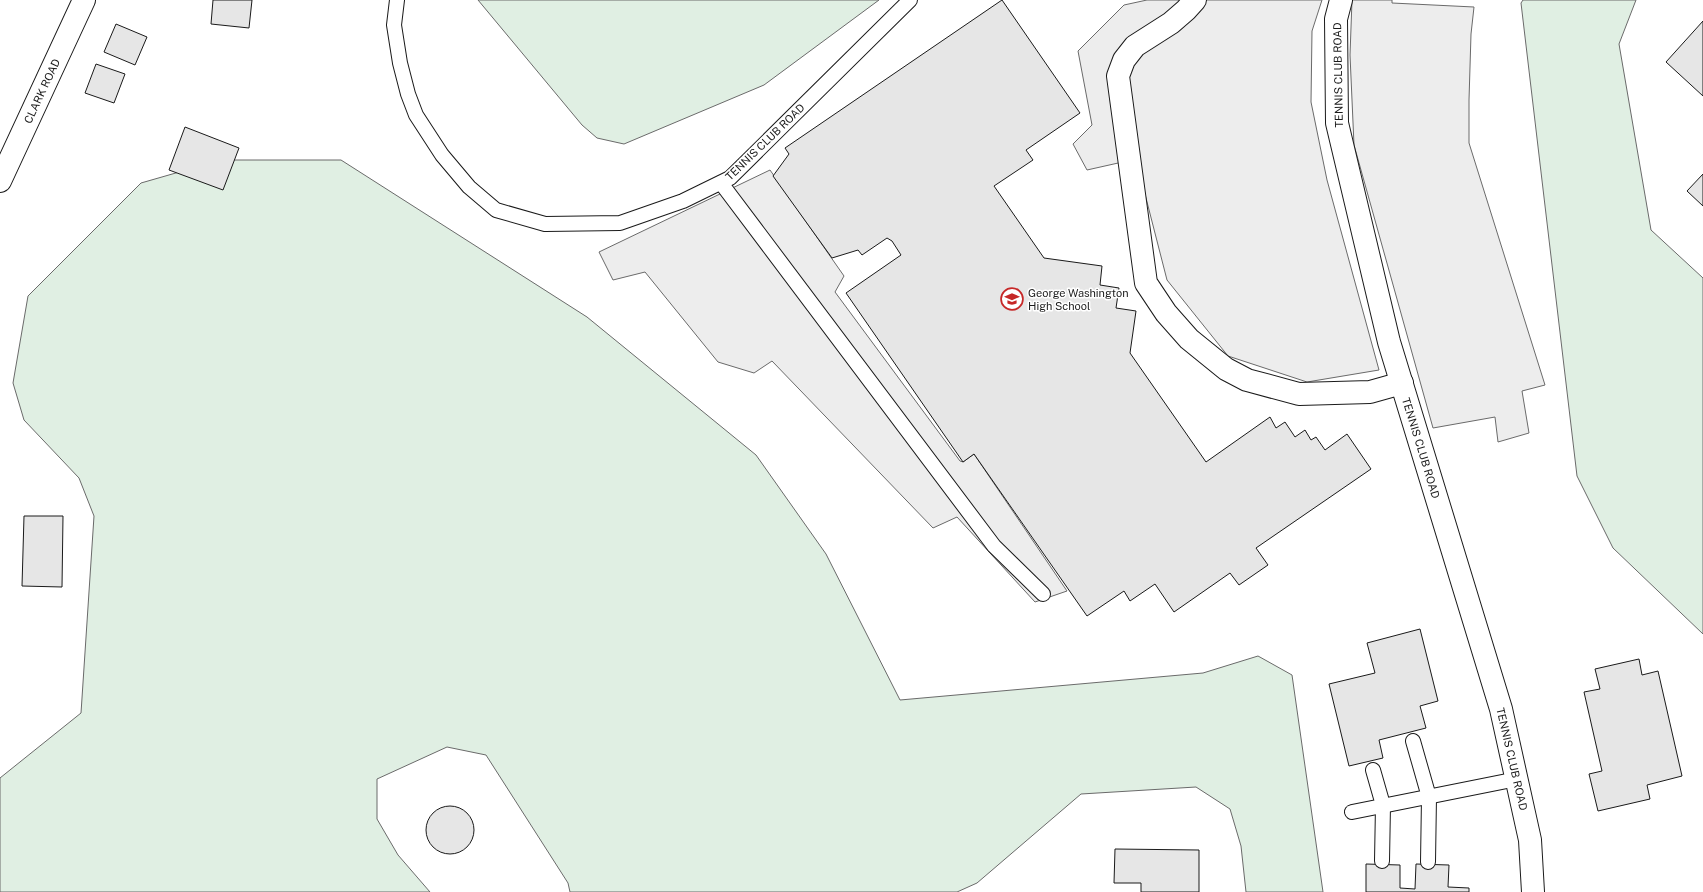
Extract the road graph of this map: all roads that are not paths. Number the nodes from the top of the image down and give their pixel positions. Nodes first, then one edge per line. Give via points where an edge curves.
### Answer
1 (84, 0) edge
2 (397, 0) edge
3 (910, 0) edge
4 (1195, 0) edge
5 (1341, 0) edge
6 (0, 181) edge
7 (721, 183) junction
8 (1402, 383) junction
9 (1043, 594) dead end
10 (1413, 741) dead end
11 (1373, 770) dead end
12 (1517, 780) junction
13 (1429, 797) junction
14 (1383, 805) junction
15 (1352, 812) dead end
16 (1382, 860) dead end
17 (1428, 862) dead end
18 (1533, 892) edge

1 - 6 street, CLARK ROAD
2 - 7 lane, TENNIS CLUB ROAD via 394,25 398,54 416,115 454,170 496,210 545,224 620,223 684,201
3 - 7 lane, TENNIS CLUB ROAD via 730,178
4 - 8 street via 1171,23 1135,46 1124,60 1118,76 1146,283 1166,313 1189,339 1226,369 1247,380 1299,394 1370,392
5 - 8 street, TENNIS CLUB ROAD via 1336,19 1337,123 1389,342
7 - 9 lane via 994,546
8 - 12 street, TENNIS CLUB ROAD via 1501,709
10 - 13 lane
11 - 14 lane
12 - 13 lane
12 - 18 street, TENNIS CLUB ROAD via 1530,840
13 - 14 lane
13 - 17 lane
14 - 15 lane
14 - 16 lane

